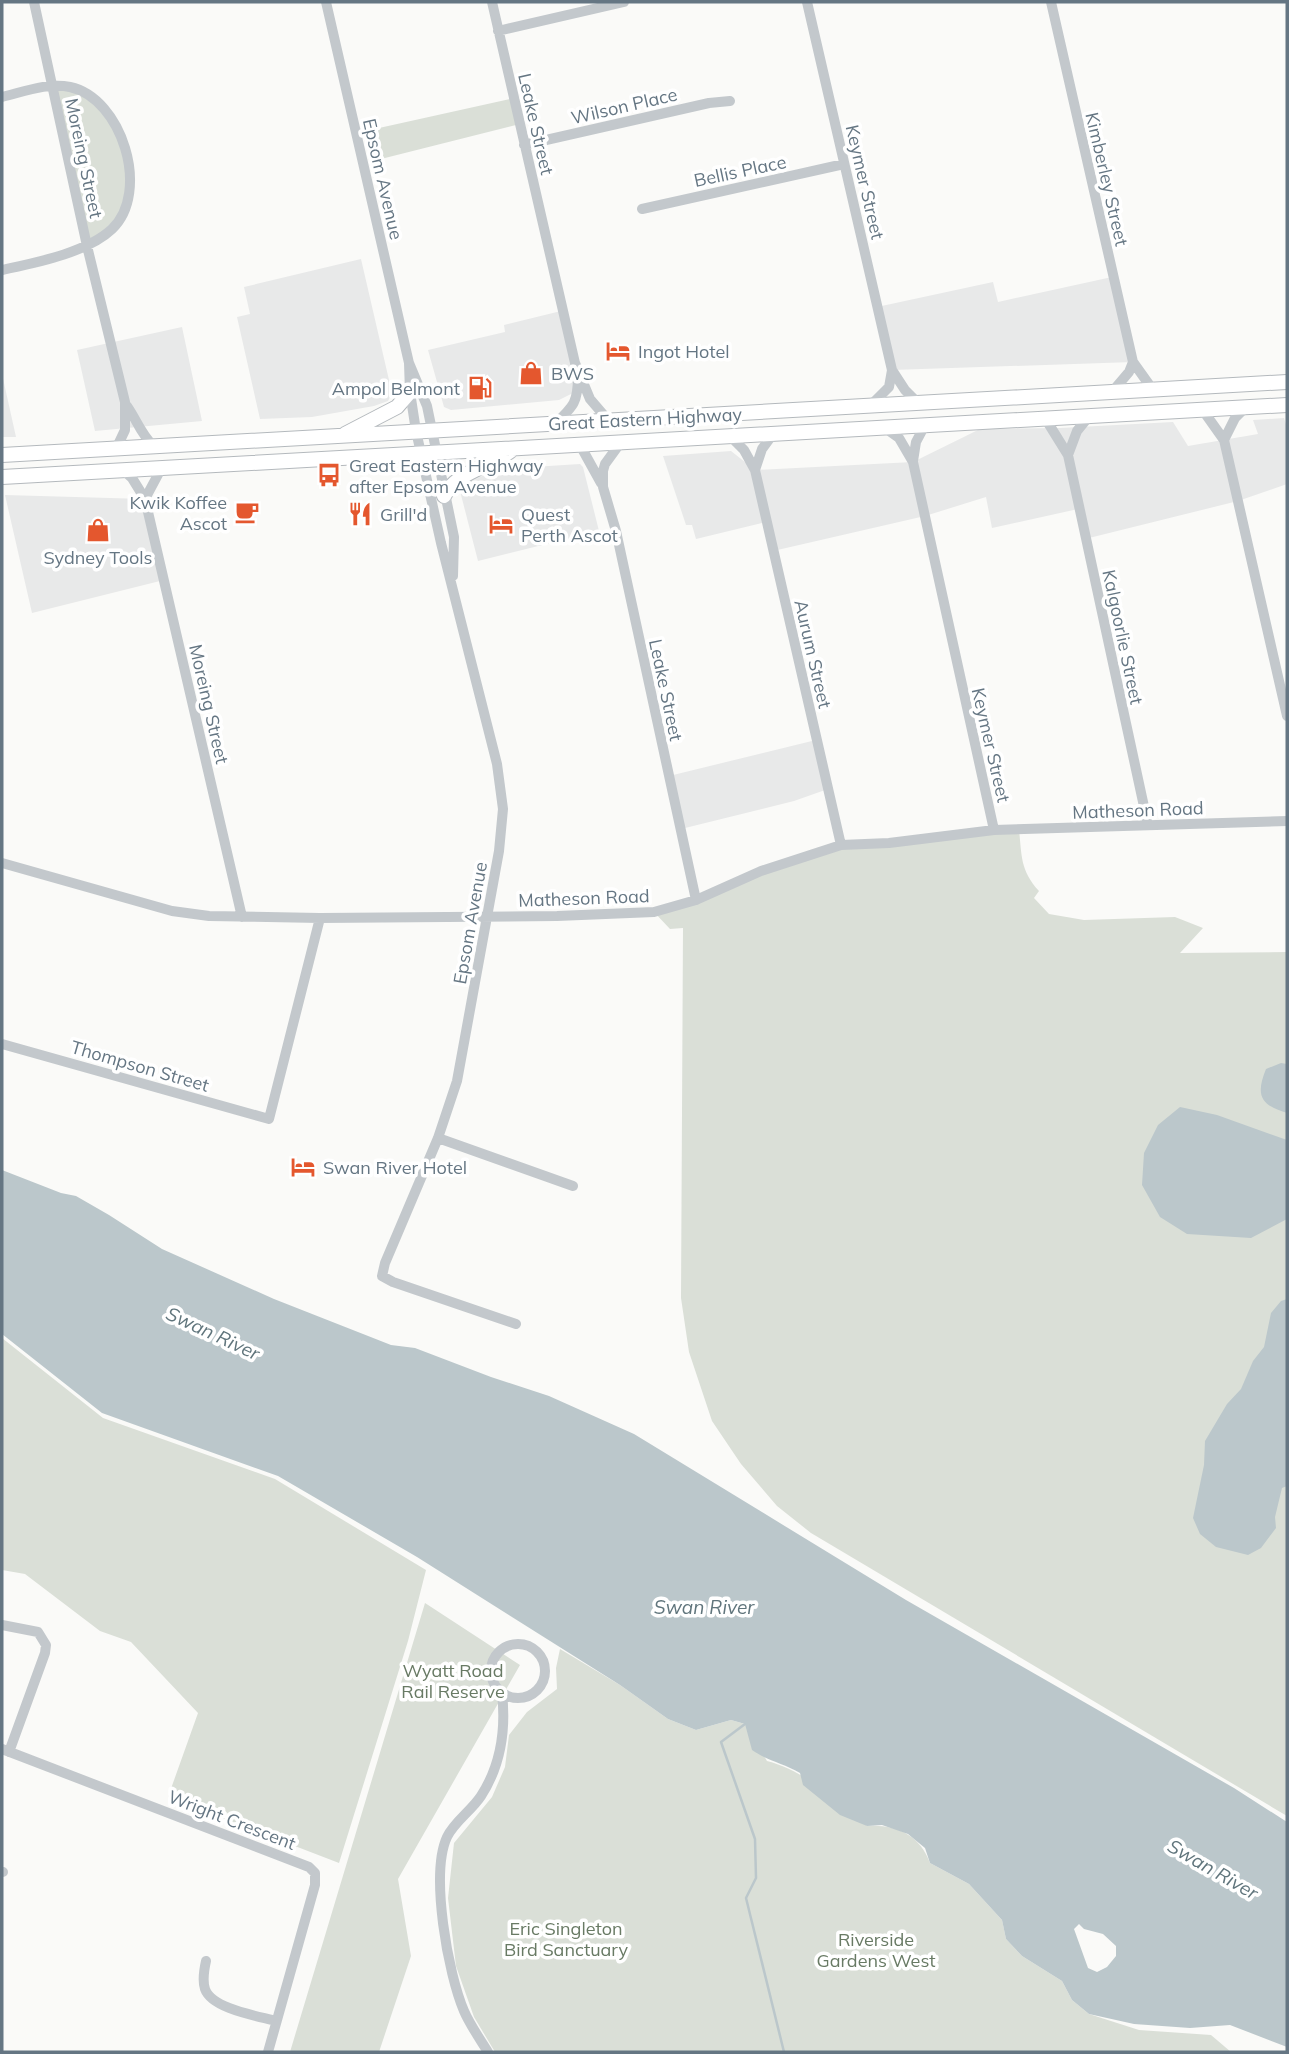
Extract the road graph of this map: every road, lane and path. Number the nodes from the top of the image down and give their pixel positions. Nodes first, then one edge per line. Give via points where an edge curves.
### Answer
1 (34, 2) edge
2 (326, 2) edge
3 (492, 2) edge
4 (624, 2) edge
5 (807, 2) edge
6 (1051, 2) edge
7 (498, 31) junction
8 (52, 86) junction
9 (2, 97) edge
10 (730, 102) dead end
11 (524, 145) junction
12 (844, 164) junction
13 (642, 209) dead end
14 (87, 246) junction
15 (2, 270) edge
16 (1133, 362) junction
17 (409, 363) junction
18 (892, 370) junction
19 (578, 375) junction
20 (1287, 382) edge
21 (1153, 390) junction
22 (410, 392) junction
23 (1112, 392) junction
24 (125, 402) junction
25 (918, 403) junction
26 (871, 405) junction
27 (1287, 405) edge
28 (1246, 407) junction
29 (1202, 409) junction
30 (1090, 415) junction
31 (1045, 418) junction
32 (608, 420) junction
33 (555, 424) junction
34 (925, 425) junction
35 (884, 427) junction
36 (432, 430) junction
37 (416, 431) junction
38 (773, 434) junction
39 (341, 436) junction
40 (730, 436) junction
41 (1224, 440) junction
42 (621, 442) junction
43 (580, 445) junction
44 (154, 447) junction
45 (116, 449) junction
46 (514, 449) junction
47 (421, 453) junction
48 (436, 453) junction
49 (1068, 455) junction
50 (2, 457) edge
51 (913, 462) junction
52 (161, 469) junction
53 (123, 470) junction
54 (755, 470) junction
55 (42, 474) junction
56 (2, 477) edge
57 (603, 487) junction
58 (444, 496) junction
59 (145, 499) junction
60 (452, 580) junction
61 (1287, 716) edge
62 (1287, 821) edge
63 (1148, 825) junction
64 (994, 830) junction
65 (841, 845) junction
66 (2, 863) edge
67 (696, 900) junction
68 (242, 917) junction
69 (320, 918) junction
70 (488, 918) junction
71 (2, 1044) edge
72 (438, 1138) junction
73 (573, 1186) dead end
74 (516, 1325) dead end
75 (2, 1625) edge
76 (502, 1693) junction
77 (6, 1751) edge
78 (205, 1961) dead end
79 (276, 2021) junction
80 (268, 2052) edge
81 (488, 2052) edge

1 - 8 street, Moreing Street
2 - 17 street, Epsom Avenue
3 - 7 street, Leake Street
4 - 7 street
5 - 12 street, Keymer Street
6 - 16 street, Kimberley Street
7 - 11 street, Leake Street
8 - 9 street
8 - 14 street, Moreing Street
8 - 14 street via 72,87 98,104 118,130 130,161 125,210 112,229
10 - 11 street, Wilson Place
11 - 19 street, Leake Street
12 - 13 street, Bellis Place
12 - 18 street, Keymer Street
14 - 15 street
14 - 24 street, Moreing Street
16 - 21 street, Kimberley Street
16 - 23 street
17 - 22 street, Epsom Avenue
17 - 36 street, Epsom Avenue
18 - 25 street, Keymer Street
18 - 26 street via 889,387
19 - 32 street, Leake Street
19 - 33 street, Leake Street via 578,396
20 - 21 highway, Great Eastern Highway
21 - 23 highway, Great Eastern Highway
22 - 37 street, Epsom Avenue
22 - 39 highway via 397,407
23 - 25 highway, Great Eastern Highway
24 - 44 street, Moreing Street
24 - 45 street, Moreing Street via 125,430
25 - 26 highway, Great Eastern Highway
26 - 32 highway, Great Eastern Highway
27 - 28 highway, Great Eastern Highway
28 - 29 highway, Great Eastern Highway
28 - 41 street
29 - 30 highway, Great Eastern Highway
29 - 41 street
30 - 31 highway, Great Eastern Highway
30 - 49 street via 1077,431
31 - 34 highway, Great Eastern Highway
31 - 49 street, Kalgoorlie Street
32 - 33 highway, Great Eastern Highway
33 - 36 highway, Great Eastern Highway
34 - 35 highway, Great Eastern Highway
34 - 51 street, Keymer Street
35 - 38 highway, Great Eastern Highway
35 - 51 street, Keymer Street via 899,438
36 - 37 highway, Great Eastern Highway
36 - 48 street, Epsom Avenue
37 - 39 highway, Great Eastern Highway
37 - 47 street, Epsom Avenue
38 - 40 highway, Great Eastern Highway
38 - 54 street
39 - 44 highway, Great Eastern Highway
40 - 42 highway, Great Eastern Highway
40 - 54 street, Aurum Street
41 - 61 street
42 - 43 highway, Great Eastern Highway
42 - 57 street via 605,464
43 - 46 highway, Great Eastern Highway
43 - 57 street, Leake Street
44 - 45 highway, Great Eastern Highway
45 - 50 highway, Great Eastern Highway
46 - 48 highway, Great Eastern Highway
46 - 58 highway via 450,484
47 - 48 highway, Great Eastern Highway
47 - 52 highway, Great Eastern Highway
47 - 60 street, Epsom Avenue
48 - 58 street, Epsom Avenue
49 - 63 street, Kalgoorlie Street
50 - 55 highway via 43,458 47,464
51 - 64 street, Keymer Street
52 - 53 highway, Great Eastern Highway
52 - 59 street
53 - 55 highway, Great Eastern Highway
53 - 59 street, Moreing Street
54 - 65 street, Aurum Street
55 - 56 highway, Great Eastern Highway
57 - 67 street, Leake Street
58 - 60 street, Epsom Avenue via 454,537
59 - 68 street, Moreing Street
60 - 70 street, Epsom Avenue via 497,764 503,809
62 - 63 street, Matheson Road
63 - 64 street, Matheson Road
64 - 65 street, Matheson Road
65 - 67 street, Matheson Road via 761,871
66 - 68 street, Matheson Road via 172,911
67 - 70 street, Matheson Road via 654,912
68 - 69 street, Matheson Road
69 - 70 street, Matheson Road
69 - 71 street, Thompson Street via 269,1119
70 - 72 street, Epsom Avenue via 457,1082
72 - 73 street
72 - 74 street, Epsom Avenue via 382,1276
75 - 77 street via 38,1632 46,1645
76 - 76 street via 493,1682 494,1658 509,1646 534,1649 545,1664 539,1689 518,1699
76 - 81 street via 500,1759 481,1795 447,1837 439,1878 449,1968 464,2012
77 - 79 street, Wright Crescent via 315,1873
78 - 79 street via 205,1989 216,2003
79 - 80 street, Wright Crescent

